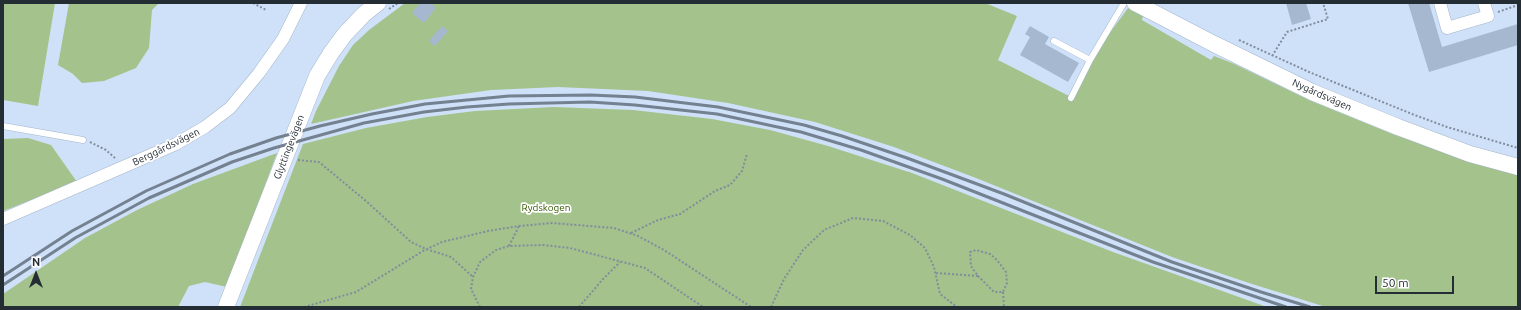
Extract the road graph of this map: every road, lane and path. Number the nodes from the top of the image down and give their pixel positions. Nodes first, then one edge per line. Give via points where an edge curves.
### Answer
1 (253, 3) edge
2 (302, 3) edge
3 (378, 3) edge
4 (1124, 3) edge
5 (1135, 3) edge
6 (1323, 3) edge
7 (1440, 3) edge
8 (1484, 3) edge
9 (1518, 5) edge
10 (266, 10) dead end
11 (1488, 16) junction
12 (1238, 40) dead end
13 (1054, 41) dead end
14 (1272, 56) junction
15 (1090, 60) junction
16 (1071, 98) dead end
17 (3, 126) edge
18 (83, 140) joint
19 (1518, 148) edge
20 (747, 154) dead end
21 (293, 159) dead end
22 (124, 167) junction
23 (1518, 167) edge
24 (4, 218) edge
25 (519, 226) junction
26 (631, 233) junction
27 (509, 246) junction
28 (426, 249) junction
29 (620, 262) junction
30 (936, 272) junction
31 (978, 276) junction
32 (473, 277) junction
33 (1003, 292) junction
34 (226, 307) edge
35 (304, 307) edge
36 (480, 307) edge
37 (579, 307) edge
38 (703, 307) edge
39 (751, 307) edge
40 (771, 307) edge
41 (957, 307) edge
42 (1004, 307) edge

1 - 10 path
2 - 22 street, Berggårdsvägen via 283,39 230,108 176,144
3 - 34 street, Glyttingevägen via 345,34 317,76
4 - 15 lane
5 - 23 street, Nygårdsvägen via 1312,92 1463,151
6 - 14 path via 1328,19 1287,32
7 - 11 street via 1447,28
8 - 11 street
9 - 11 path
12 - 14 path
13 - 15 lane
14 - 19 path via 1453,129
15 - 16 lane
17 - 18 lane
18 - 22 path via 106,150
20 - 26 path via 742,171 730,185 715,191 680,214 658,220
21 - 28 path via 318,162 411,242
22 - 24 street, Berggårdsvägen
25 - 26 path via 573,224 614,228
25 - 27 path
25 - 28 path via 442,242
26 - 39 path via 664,250
27 - 29 path via 542,245 570,248
27 - 32 path via 496,250 480,262
28 - 32 path via 450,257
28 - 35 path via 356,292
29 - 37 path
29 - 38 path via 645,268
30 - 31 path
30 - 40 path via 925,248 910,235 883,221 853,218 824,230 803,250 784,278
30 - 41 path via 940,294
31 - 33 path via 994,292
31 - 33 path via 972,266 970,252 976,250 990,254 1006,272 1007,284
32 - 36 path via 471,289
33 - 42 path

